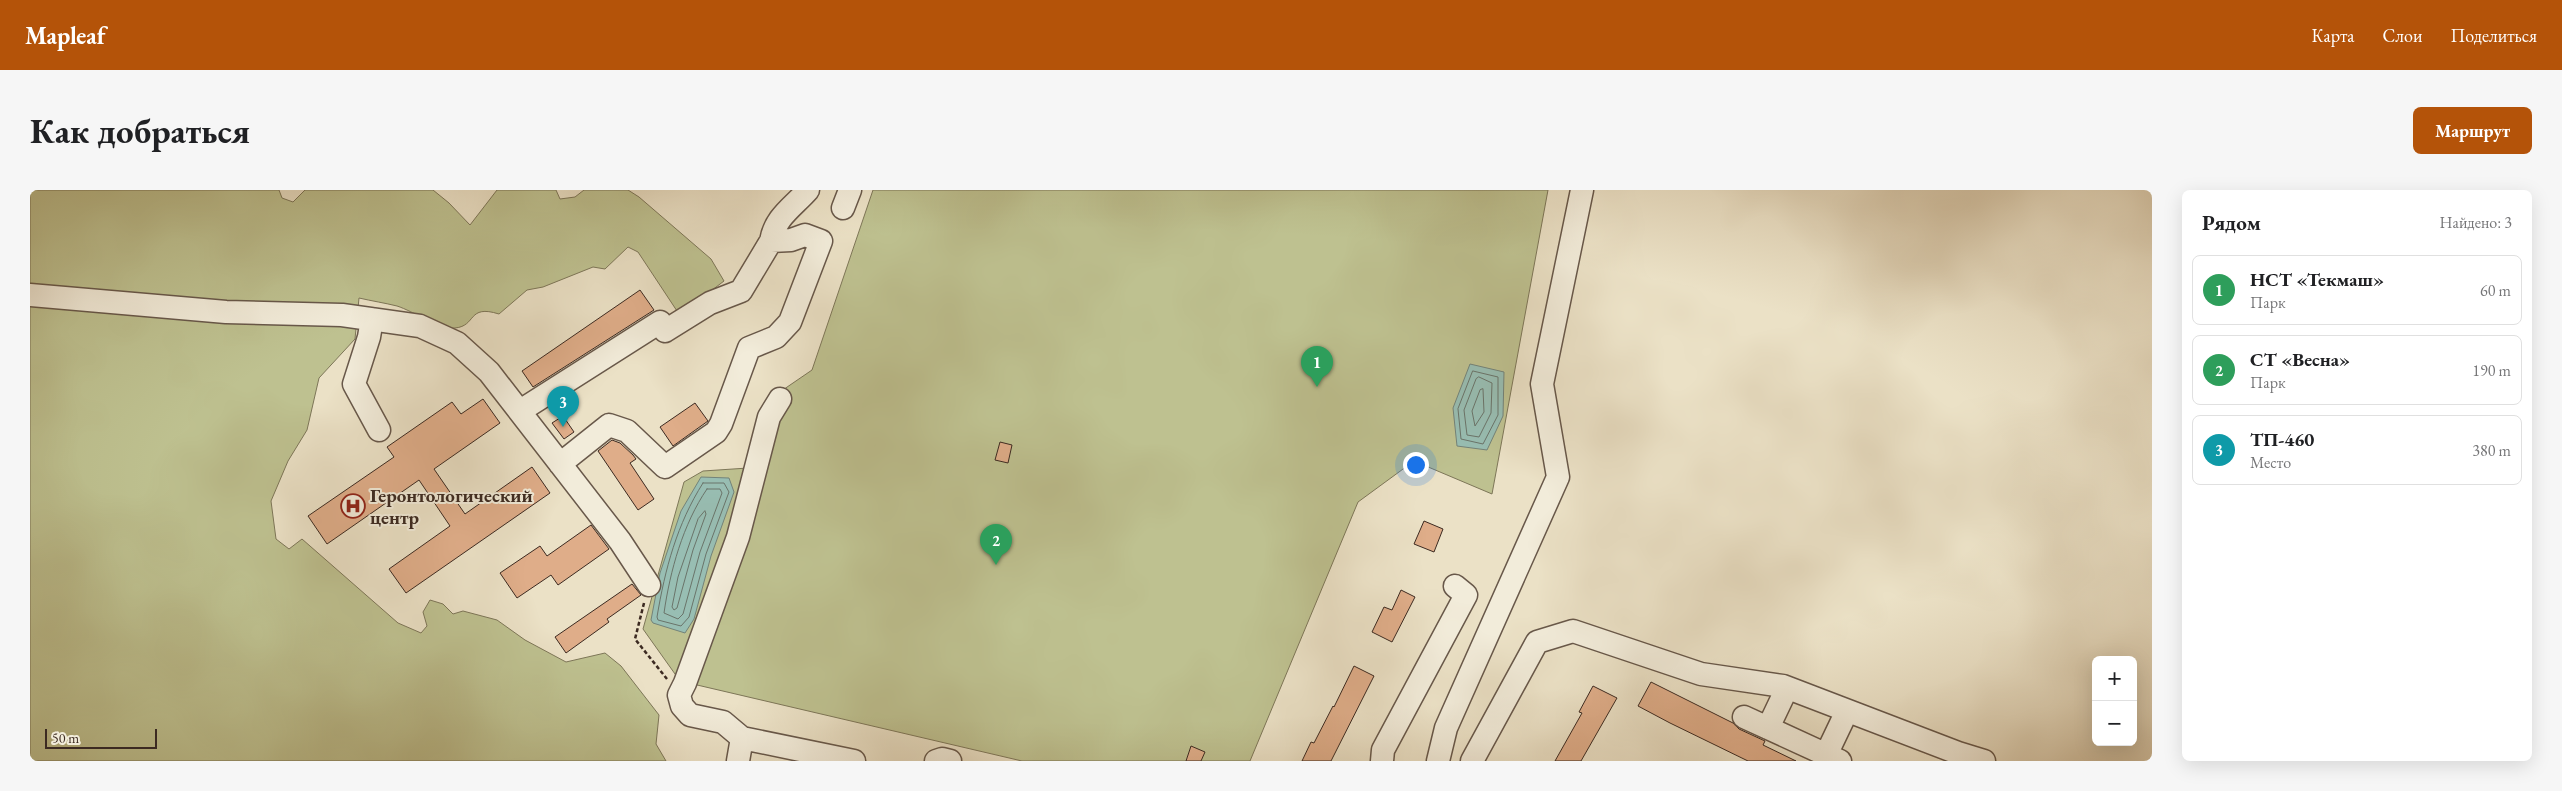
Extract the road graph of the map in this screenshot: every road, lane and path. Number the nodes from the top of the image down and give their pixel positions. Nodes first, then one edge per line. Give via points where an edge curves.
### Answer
1 (808, 190) edge
2 (1582, 190) edge
3 (771, 241) junction
4 (30, 295) edge
5 (372, 319) junction
6 (780, 399) dead end
7 (520, 411) junction
8 (379, 430) dead end
9 (560, 464) junction
10 (649, 585) joint
11 (1455, 586) dead end
12 (1788, 688) junction
13 (679, 695) junction
14 (1847, 711) junction
15 (1744, 717) dead end
16 (1768, 728) junction
17 (742, 738) junction
18 (1833, 758) edge
19 (738, 761) edge
20 (854, 761) edge
21 (936, 761) edge
22 (950, 761) edge
23 (1382, 761) edge
24 (1438, 761) edge
25 (1472, 761) edge
26 (1984, 761) edge

1 - 3 street via 781,216 773,228
2 - 24 street via 1542,384 1558,477 1446,728
3 - 7 street via 741,290 710,303 665,331 660,322
3 - 9 street via 805,235 821,241 790,322 776,337 749,348 716,432 665,467 627,430 608,425
4 - 5 street via 123,305
5 - 7 street via 420,326 457,343 489,372
5 - 8 street via 354,384
6 - 13 street via 769,417 738,537
7 - 9 street
9 - 10 street via 620,541
10 - 13 path via 635,639
11 - 23 street via 1466,595 1384,750
12 - 14 street
12 - 16 street
12 - 25 street via 1701,674 1573,631 1537,642
13 - 17 street via 690,716 723,722
14 - 18 street
14 - 26 street
15 - 16 street
16 - 18 street
17 - 19 street
17 - 20 street
21 - 22 street

